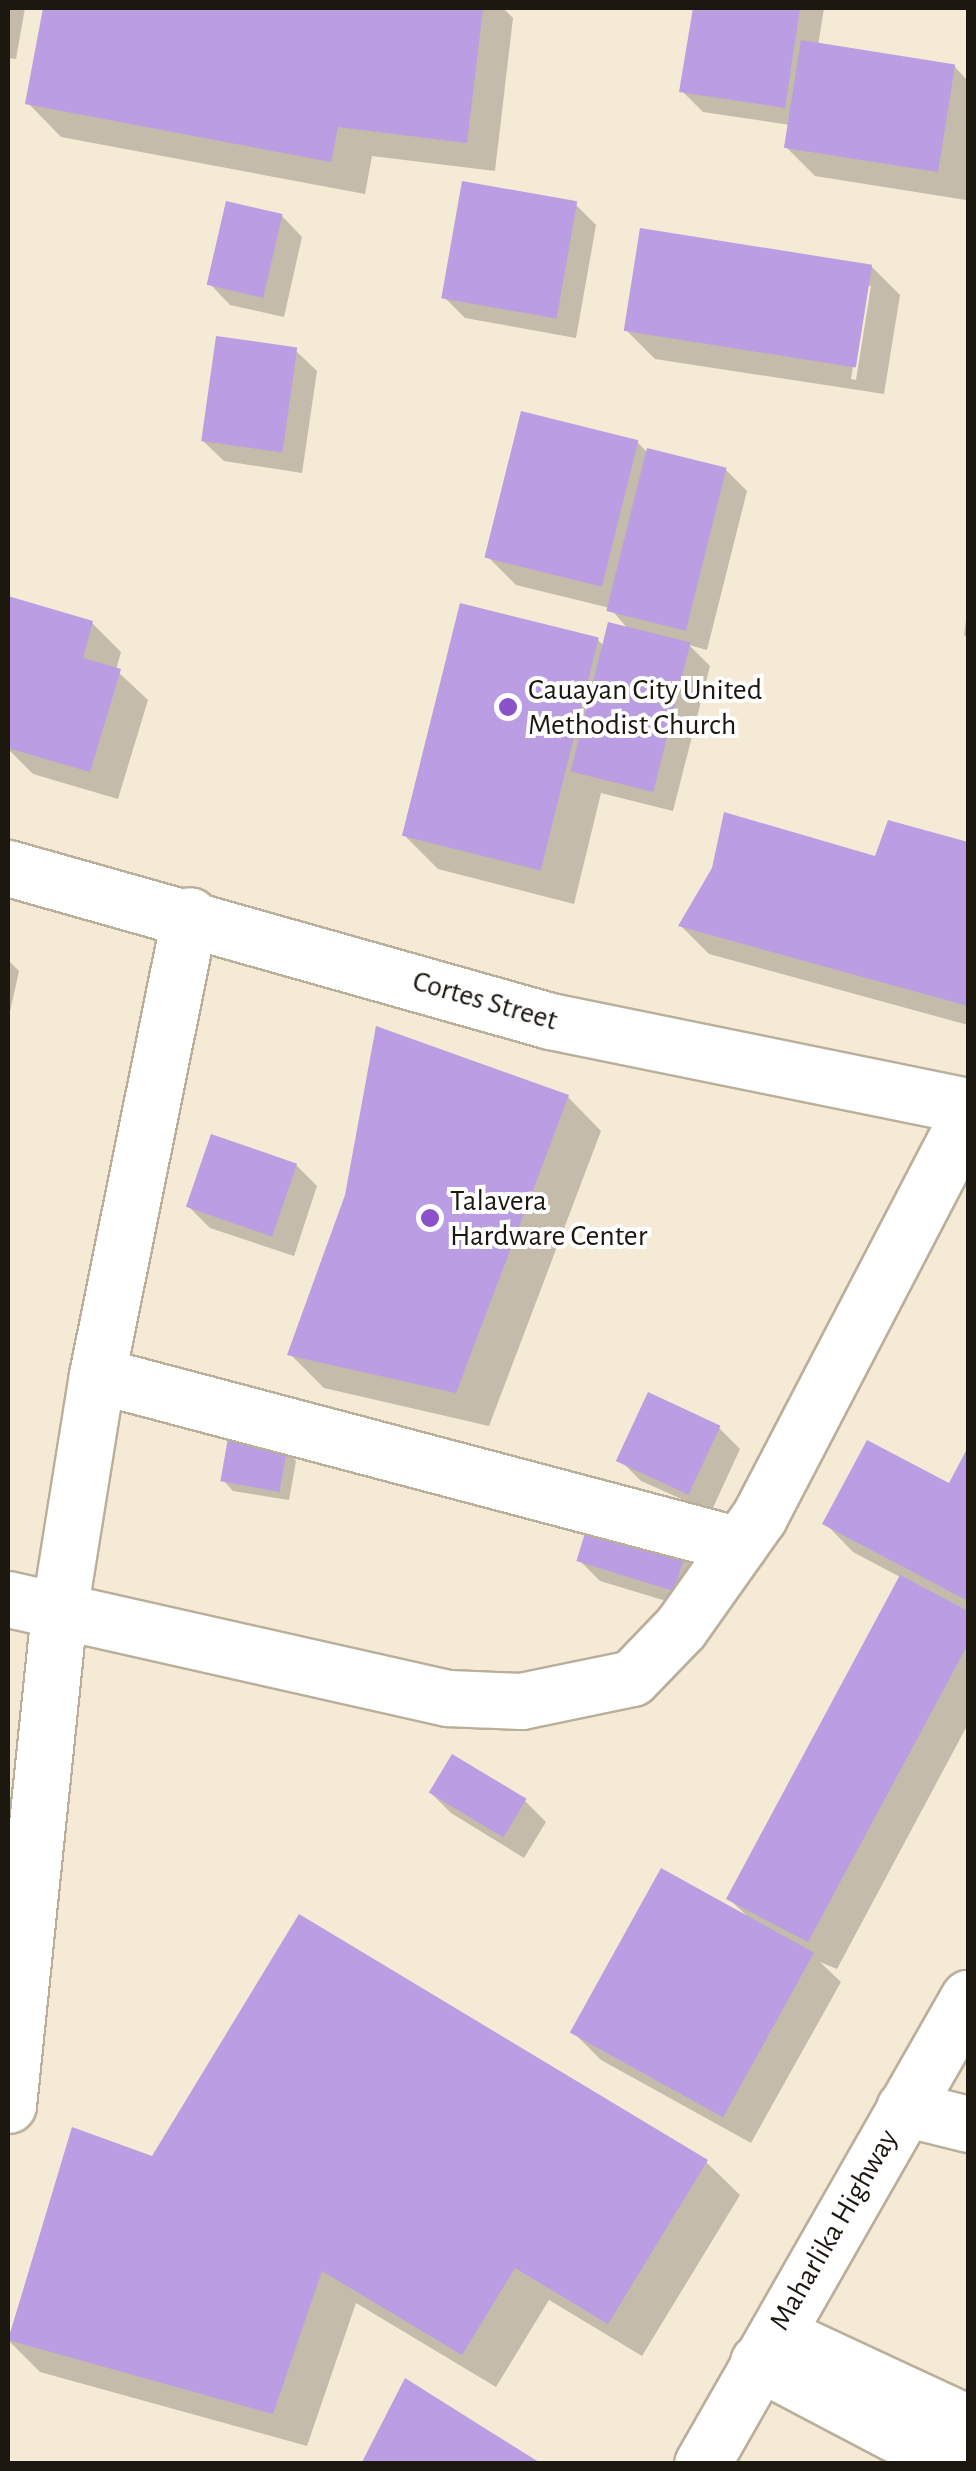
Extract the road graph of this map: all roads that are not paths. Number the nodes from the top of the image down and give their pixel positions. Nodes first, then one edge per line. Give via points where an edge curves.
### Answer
1 (8, 868) edge
2 (190, 915) junction
3 (968, 1106) edge
4 (968, 1115) edge
5 (97, 1376) junction
6 (740, 1545) junction
7 (33, 1606) edge
8 (968, 1998) edge
9 (8, 2105) edge
10 (904, 2108) junction
11 (968, 2124) edge
12 (766, 2348) junction
13 (968, 2423) edge
14 (702, 2464) edge
15 (952, 2464) edge

1 - 2 street, Cortes Street
2 - 3 street, Cortes Street via 550,1022
2 - 5 street
4 - 6 street
5 - 6 street
5 - 7 street
6 - 7 street via 680,1627 632,1678 521,1701 448,1698
7 - 9 street
8 - 10 street, Maharlika Highway
10 - 11 street
10 - 12 street, Maharlika Highway
12 - 13 street
12 - 14 street, Maharlika Highway
12 - 15 street

